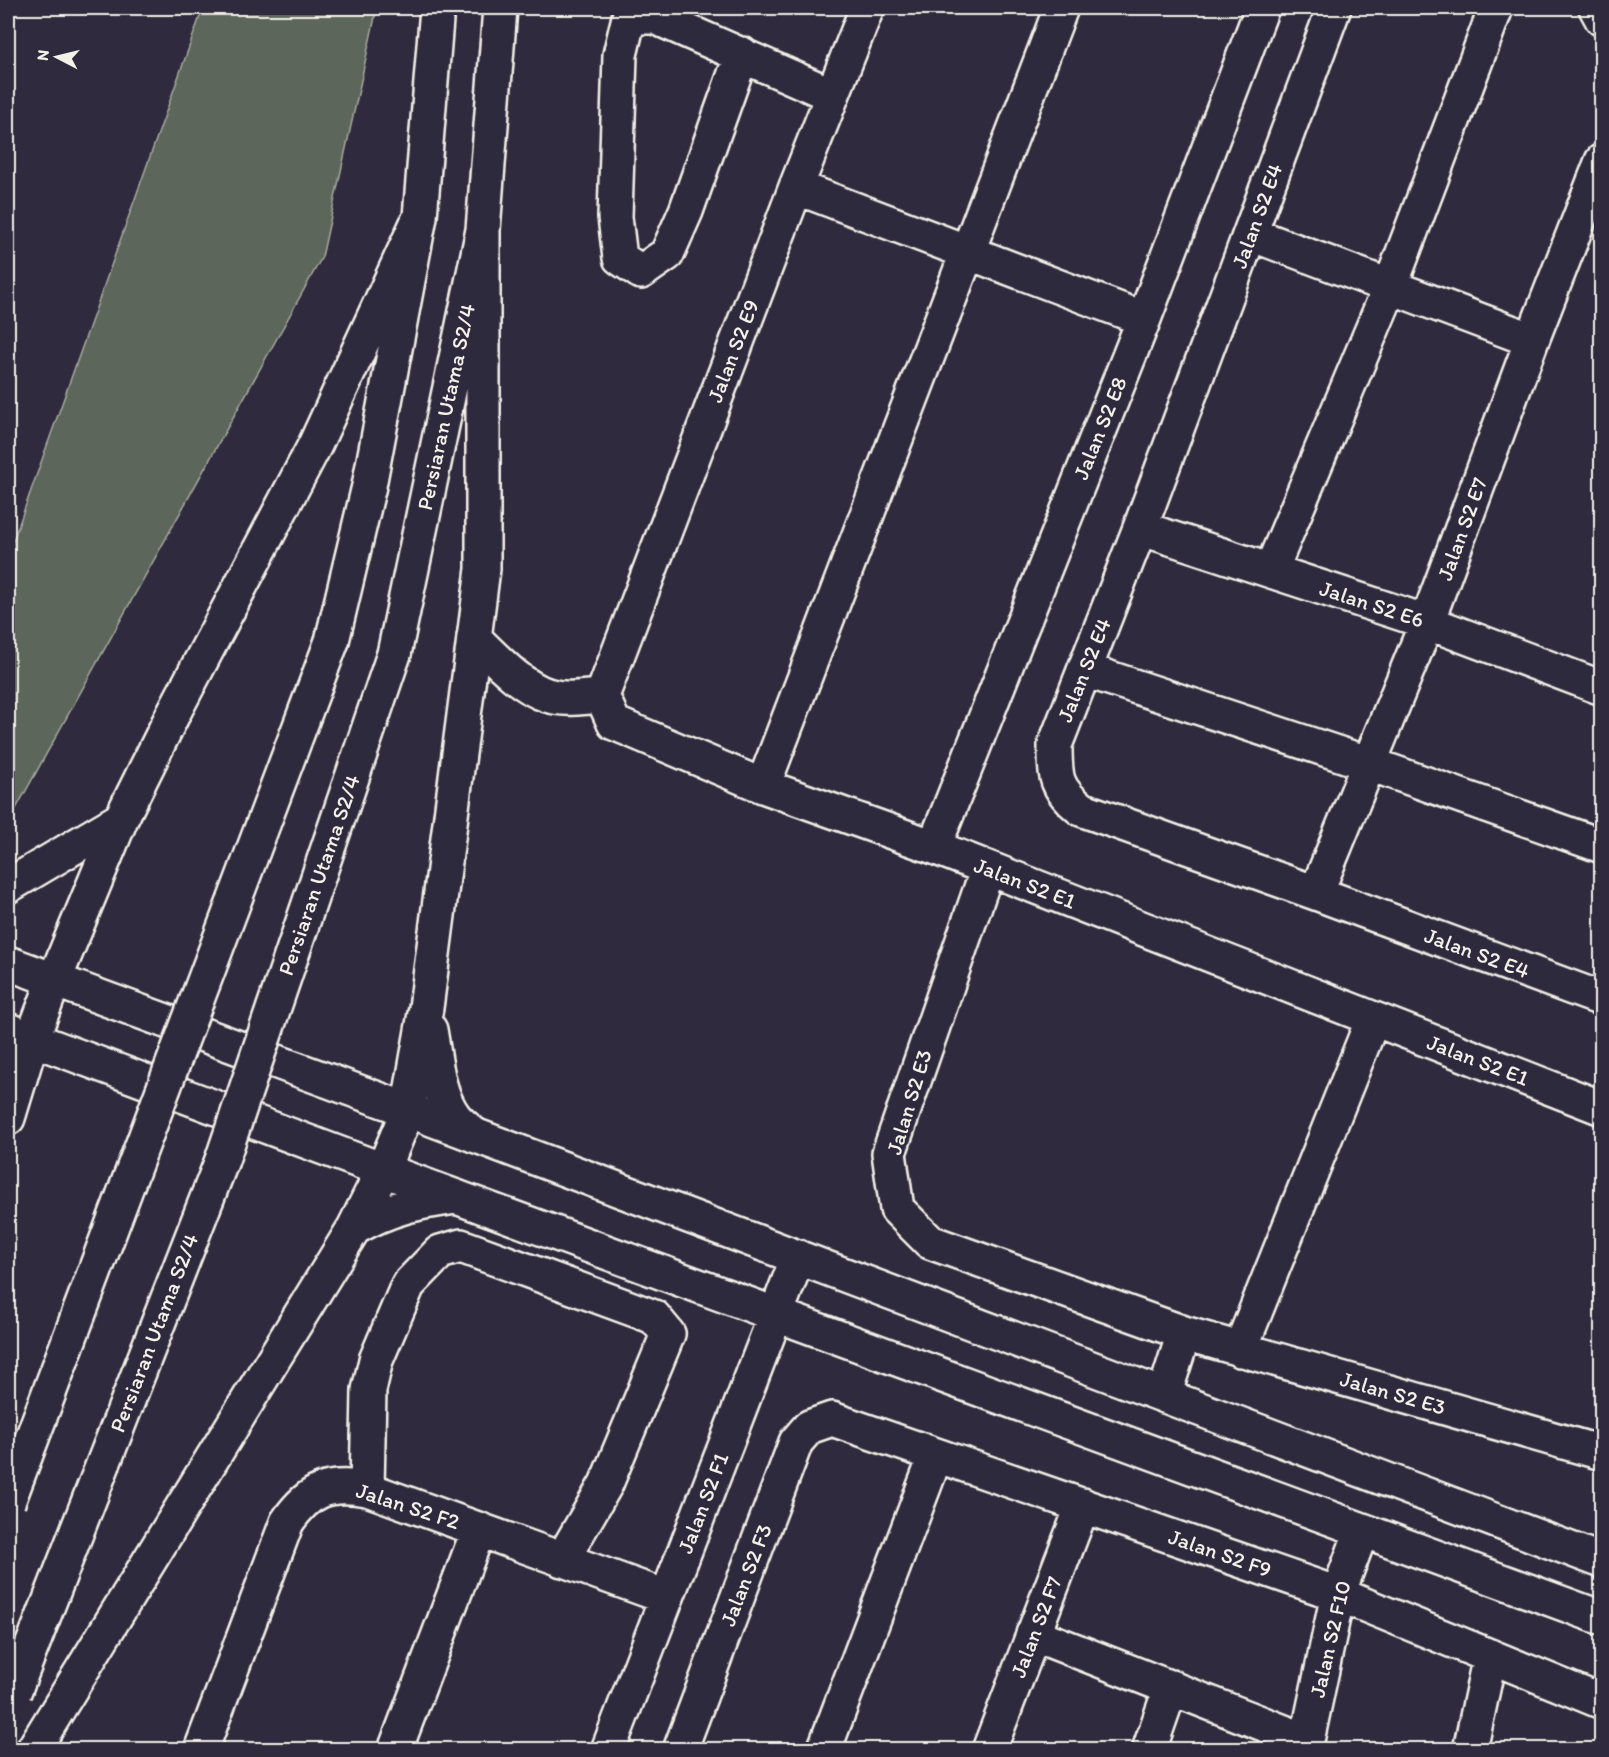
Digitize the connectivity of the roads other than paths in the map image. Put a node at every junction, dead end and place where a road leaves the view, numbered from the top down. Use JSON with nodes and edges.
{"nodes":[{"id":1,"x":437,"y":8,"type":"edge"},
{"id":2,"x":500,"y":8,"type":"edge"},
{"id":3,"x":867,"y":8,"type":"edge"},
{"id":4,"x":1061,"y":8,"type":"edge"},
{"id":5,"x":1262,"y":8,"type":"edge"},
{"id":6,"x":1334,"y":8,"type":"edge"},
{"id":7,"x":1496,"y":8,"type":"edge"},
{"id":8,"x":1596,"y":8,"type":"edge"},
{"id":9,"x":1602,"y":19,"type":"edge"},
{"id":10,"x":742,"y":54,"type":"junction"},
{"id":11,"x":832,"y":95,"type":"junction"},
{"id":12,"x":1602,"y":161,"type":"edge"},
{"id":13,"x":796,"y":187,"type":"junction"},
{"id":14,"x":420,"y":217,"type":"junction"},
{"id":15,"x":483,"y":230,"type":"junction"},
{"id":16,"x":1251,"y":234,"type":"junction"},
{"id":17,"x":969,"y":251,"type":"junction"},
{"id":18,"x":1390,"y":287,"type":"junction"},
{"id":19,"x":1144,"y":319,"type":"junction"},
{"id":20,"x":1532,"y":340,"type":"junction"},
{"id":21,"x":1140,"y":528,"type":"junction"},
{"id":22,"x":1271,"y":570,"type":"junction"},
{"id":23,"x":1427,"y":622,"type":"junction"},
{"id":24,"x":474,"y":638,"type":"junction"},
{"id":25,"x":1085,"y":670,"type":"junction"},
{"id":26,"x":1602,"y":688,"type":"edge"},
{"id":27,"x":602,"y":696,"type":"junction"},
{"id":28,"x":1370,"y":764,"type":"junction"},
{"id":29,"x":763,"y":786,"type":"junction"},
{"id":30,"x":122,"y":819,"type":"junction"},
{"id":31,"x":1602,"y":846,"type":"edge"},
{"id":32,"x":934,"y":847,"type":"junction"},
{"id":33,"x":988,"y":868,"type":"junction"},
{"id":34,"x":8,"y":886,"type":"edge"},
{"id":35,"x":1316,"y":893,"type":"junction"},
{"id":36,"x":8,"y":963,"type":"edge"},
{"id":37,"x":54,"y":981,"type":"junction"},
{"id":38,"x":1602,"y":999,"type":"edge"},
{"id":39,"x":426,"y":1008,"type":"junction"},
{"id":40,"x":1372,"y":1018,"type":"junction"},
{"id":41,"x":20,"y":1035,"type":"edge"},
{"id":42,"x":1602,"y":1108,"type":"edge"},
{"id":43,"x":408,"y":1110,"type":"junction"},
{"id":44,"x":8,"y":1118,"type":"edge"},
{"id":45,"x":474,"y":1135,"type":"junction"},
{"id":46,"x":383,"y":1170,"type":"junction"},
{"id":47,"x":456,"y":1197,"type":"junction"},
{"id":48,"x":354,"y":1228,"type":"junction"},
{"id":49,"x":798,"y":1257,"type":"junction"},
{"id":50,"x":776,"y":1314,"type":"junction"},
{"id":51,"x":1184,"y":1333,"type":"junction"},
{"id":52,"x":1240,"y":1350,"type":"junction"},
{"id":53,"x":1164,"y":1396,"type":"junction"},
{"id":54,"x":832,"y":1419,"type":"joint"},
{"id":55,"x":1602,"y":1453,"type":"edge"},
{"id":56,"x":936,"y":1455,"type":"junction"},
{"id":57,"x":367,"y":1489,"type":"junction"},
{"id":58,"x":8,"y":1502,"type":"edge"},
{"id":59,"x":1083,"y":1505,"type":"junction"},
{"id":60,"x":479,"y":1529,"type":"junction"},
{"id":61,"x":1362,"y":1530,"type":"junction"},
{"id":62,"x":562,"y":1560,"type":"junction"},
{"id":63,"x":1602,"y":1561,"type":"edge"},
{"id":64,"x":1338,"y":1594,"type":"junction"},
{"id":65,"x":666,"y":1597,"type":"junction"},
{"id":66,"x":1602,"y":1618,"type":"edge"},
{"id":67,"x":1034,"y":1634,"type":"junction"},
{"id":68,"x":1490,"y":1656,"type":"junction"},
{"id":69,"x":1171,"y":1687,"type":"junction"},
{"id":70,"x":11,"y":1701,"type":"edge"},
{"id":71,"x":1602,"y":1702,"type":"edge"},
{"id":72,"x":1306,"y":1745,"type":"edge"},
{"id":73,"x":33,"y":1749,"type":"edge"},
{"id":74,"x":201,"y":1749,"type":"edge"},
{"id":75,"x":395,"y":1749,"type":"edge"},
{"id":76,"x":608,"y":1749,"type":"edge"},
{"id":77,"x":680,"y":1749,"type":"edge"},
{"id":78,"x":824,"y":1749,"type":"edge"},
{"id":79,"x":989,"y":1749,"type":"edge"},
{"id":80,"x":1149,"y":1749,"type":"edge"},
{"id":81,"x":1470,"y":1749,"type":"edge"}],
"edges":[{"from":1,"to":14,"type":"street"},
{"from":2,"to":15,"type":"street","name":"Persiaran Utama S2/4"},
{"from":3,"to":11,"type":"street","name":"Jalan S2 E9"},
{"from":4,"to":17,"type":"street"},
{"from":5,"to":19,"type":"street","name":"Jalan S2 E8"},
{"from":6,"to":16,"type":"street","name":"Jalan S2 E4"},
{"from":7,"to":18,"type":"street"},
{"from":8,"to":9,"type":"street"},
{"from":10,"to":10,"type":"street"},
{"from":10,"to":11,"type":"street"},
{"from":11,"to":13,"type":"street","name":"Jalan S2 E9"},
{"from":12,"to":20,"type":"street","name":"Jalan S2 E7"},
{"from":13,"to":17,"type":"street"},
{"from":13,"to":27,"type":"street","name":"Jalan S2 E9"},
{"from":14,"to":30,"type":"street"},
{"from":14,"to":58,"type":"street","bridge":true},
{"from":15,"to":24,"type":"street"},
{"from":15,"to":70,"type":"street","name":"Persiaran Utama S2/4","bridge":true},
{"from":16,"to":18,"type":"street"},
{"from":16,"to":21,"type":"street","name":"Jalan S2 E4"},
{"from":17,"to":19,"type":"street"},
{"from":17,"to":29,"type":"street"},
{"from":18,"to":20,"type":"street"},
{"from":18,"to":22,"type":"street"},
{"from":19,"to":32,"type":"street","name":"Jalan S2 E8"},
{"from":20,"to":23,"type":"street","name":"Jalan S2 E7"},
{"from":21,"to":22,"type":"street","name":"Jalan S2 E6"},
{"from":21,"to":25,"type":"street","name":"Jalan S2 E4"},
{"from":22,"to":23,"type":"street","name":"Jalan S2 E6"},
{"from":23,"to":26,"type":"street","name":"Jalan S2 E6"},
{"from":23,"to":28,"type":"street","name":"Jalan S2 E7"},
{"from":24,"to":27,"type":"street"},
{"from":24,"to":39,"type":"street"},
{"from":25,"to":28,"type":"street"},
{"from":25,"to":35,"type":"street","name":"Jalan S2 E4"},
{"from":27,"to":29,"type":"street","name":"Jalan S2 E1"},
{"from":28,"to":31,"type":"street"},
{"from":28,"to":35,"type":"street","name":"Jalan S2 E7"},
{"from":29,"to":32,"type":"street","name":"Jalan S2 E1"},
{"from":30,"to":34,"type":"street"},
{"from":30,"to":37,"type":"street"},
{"from":32,"to":33,"type":"street","name":"Jalan S2 E1"},
{"from":33,"to":40,"type":"street","name":"Jalan S2 E1"},
{"from":33,"to":51,"type":"street","name":"Jalan S2 E3"},
{"from":35,"to":38,"type":"street","name":"Jalan S2 E4"},
{"from":36,"to":37,"type":"street"},
{"from":37,"to":41,"type":"street"},
{"from":37,"to":43,"type":"street"},
{"from":39,"to":43,"type":"street"},
{"from":39,"to":45,"type":"street"},
{"from":40,"to":42,"type":"street","name":"Jalan S2 E1"},
{"from":40,"to":52,"type":"street"},
{"from":41,"to":44,"type":"street"},
{"from":41,"to":46,"type":"street"},
{"from":43,"to":45,"type":"street"},
{"from":43,"to":46,"type":"street"},
{"from":45,"to":49,"type":"street"},
{"from":46,"to":47,"type":"street"},
{"from":46,"to":48,"type":"street"},
{"from":47,"to":48,"type":"street"},
{"from":47,"to":50,"type":"street"},
{"from":48,"to":73,"type":"street"},
{"from":49,"to":50,"type":"street","name":"Jalan S2 F1"},
{"from":49,"to":53,"type":"street"},
{"from":50,"to":61,"type":"street"},
{"from":50,"to":65,"type":"street","name":"Jalan S2 F1"},
{"from":51,"to":52,"type":"street","name":"Jalan S2 E3"},
{"from":51,"to":53,"type":"street"},
{"from":52,"to":55,"type":"street","name":"Jalan S2 E3"},
{"from":53,"to":63,"type":"street"},
{"from":54,"to":56,"type":"street","name":"Jalan S2 F9"},
{"from":54,"to":77,"type":"street","name":"Jalan S2 F3"},
{"from":56,"to":59,"type":"street","name":"Jalan S2 F9"},
{"from":56,"to":78,"type":"street"},
{"from":57,"to":60,"type":"street","name":"Jalan S2 F2"},
{"from":57,"to":62,"type":"street"},
{"from":57,"to":74,"type":"street","name":"Jalan S2 F2"},
{"from":59,"to":64,"type":"street","name":"Jalan S2 F9"},
{"from":59,"to":67,"type":"street","name":"Jalan S2 F7"},
{"from":60,"to":62,"type":"street","name":"Jalan S2 F2"},
{"from":60,"to":75,"type":"street"},
{"from":61,"to":64,"type":"street","name":"Jalan S2 F10"},
{"from":61,"to":66,"type":"street"},
{"from":62,"to":65,"type":"street","name":"Jalan S2 F2"},
{"from":64,"to":68,"type":"street","name":"Jalan S2 F9"},
{"from":64,"to":72,"type":"street","name":"Jalan S2 F10"},
{"from":65,"to":76,"type":"street","name":"Jalan S2 F1"},
{"from":67,"to":69,"type":"street"},
{"from":67,"to":79,"type":"street","name":"Jalan S2 F7"},
{"from":68,"to":71,"type":"street","name":"Jalan S2 F9"},
{"from":68,"to":81,"type":"street"},
{"from":69,"to":72,"type":"street"},
{"from":69,"to":80,"type":"street"}]}
